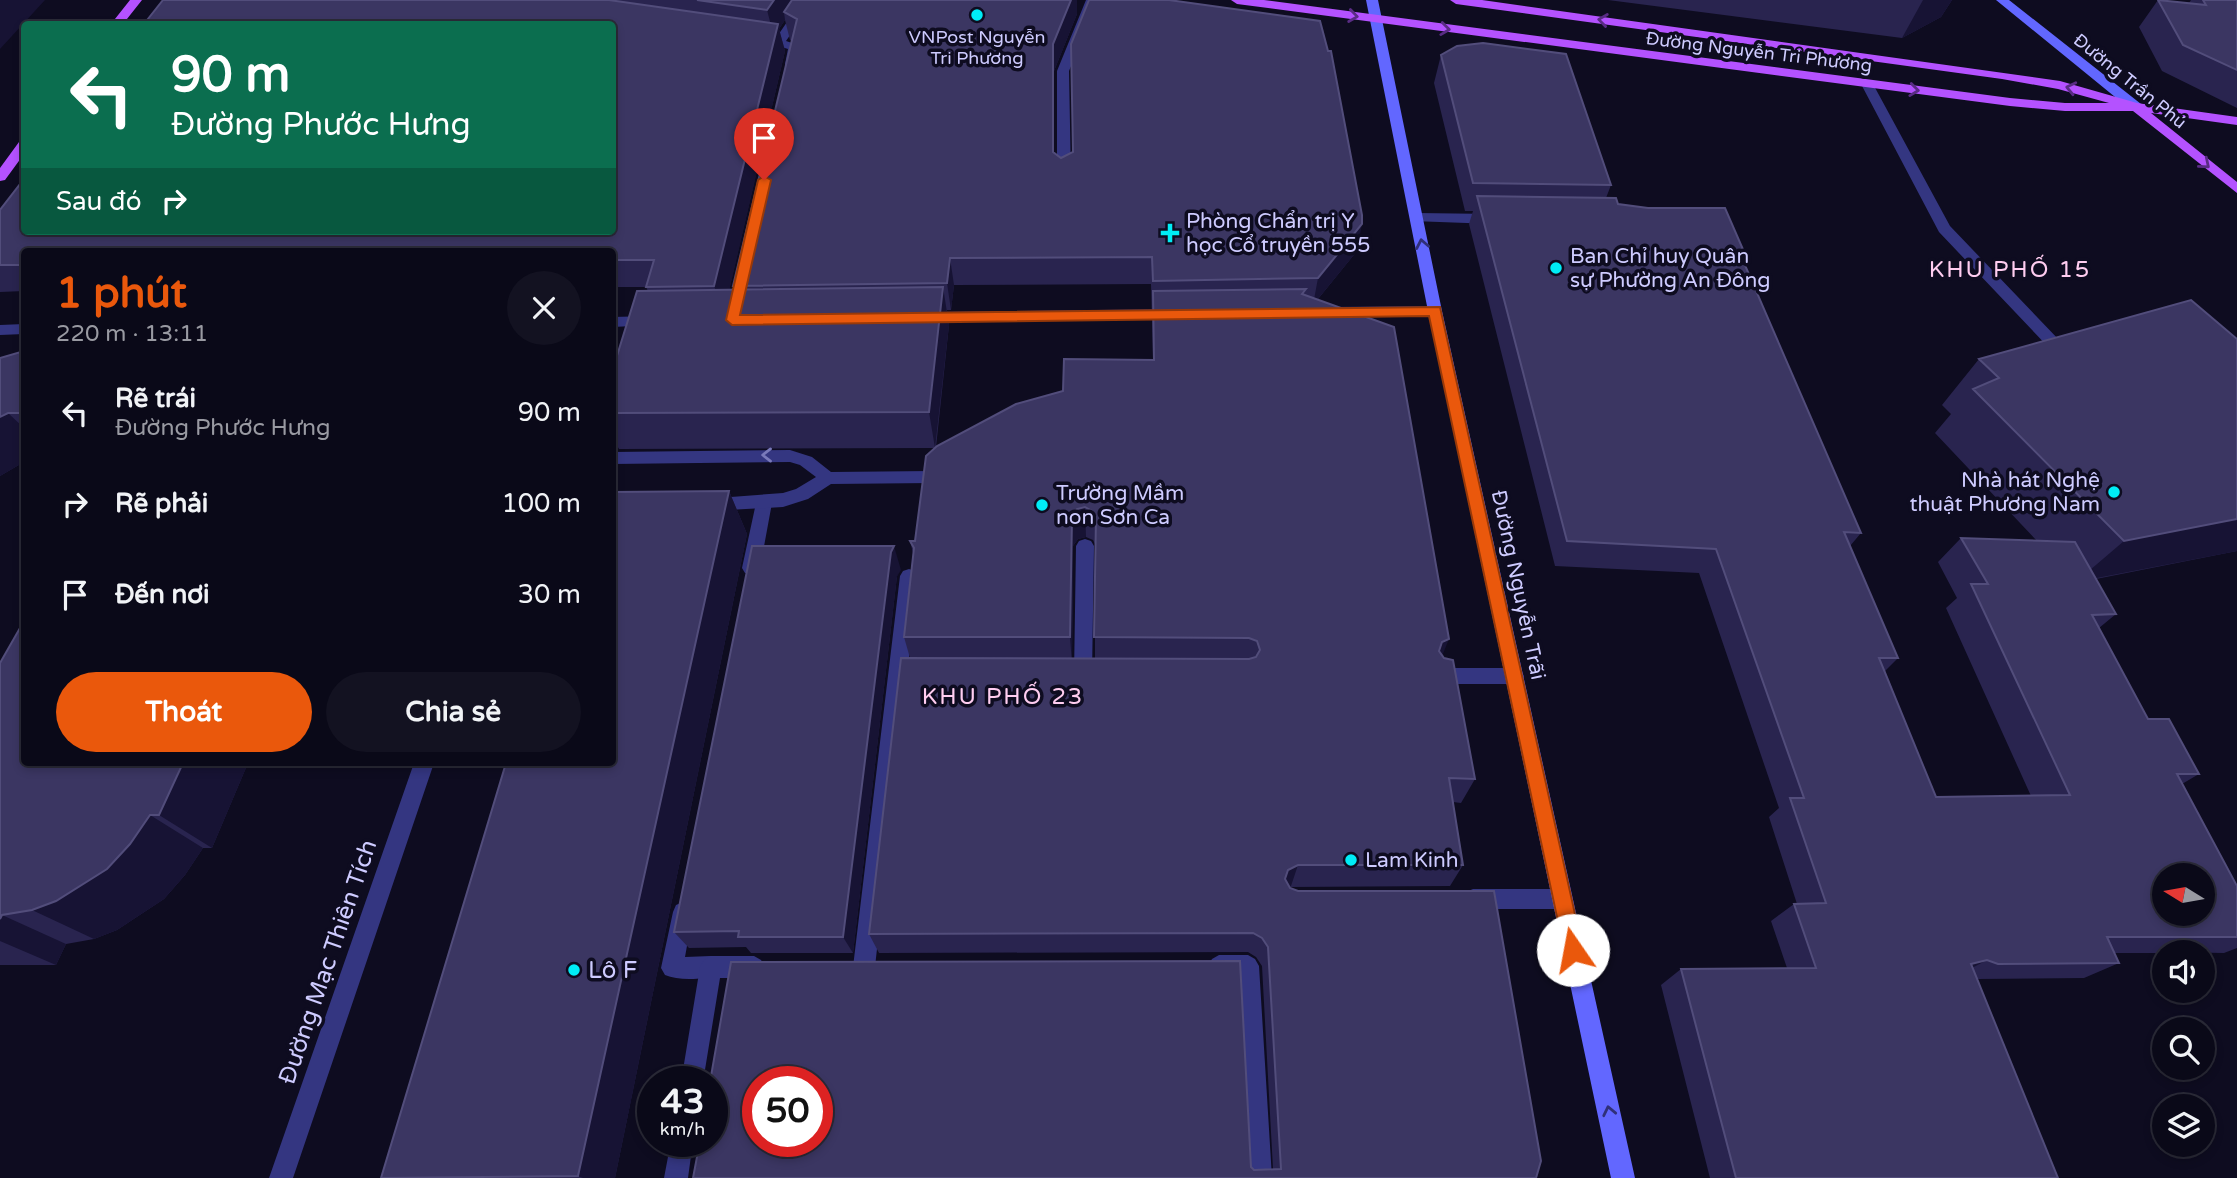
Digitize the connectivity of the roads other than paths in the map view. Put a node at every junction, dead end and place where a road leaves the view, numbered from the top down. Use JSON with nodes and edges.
{"nodes":[{"id":1,"x":136,"y":0,"type":"edge"},
{"id":2,"x":808,"y":0,"type":"edge"},
{"id":3,"x":1093,"y":0,"type":"edge"},
{"id":4,"x":1237,"y":0,"type":"edge"},
{"id":5,"x":1372,"y":0,"type":"edge"},
{"id":6,"x":1455,"y":0,"type":"edge"},
{"id":7,"x":2002,"y":0,"type":"edge"},
{"id":8,"x":1377,"y":20,"type":"junction"},
{"id":9,"x":119,"y":21,"type":"edge"},
{"id":10,"x":789,"y":73,"type":"edge"},
{"id":11,"x":1867,"y":83,"type":"junction"},
{"id":12,"x":2136,"y":107,"type":"junction"},
{"id":13,"x":2237,"y":121,"type":"edge"},
{"id":14,"x":21,"y":149,"type":"edge"},
{"id":15,"x":0,"y":177,"type":"edge"},
{"id":16,"x":1064,"y":179,"type":"edge"},
{"id":17,"x":2237,"y":189,"type":"edge"},
{"id":18,"x":1417,"y":218,"type":"junction"},
{"id":19,"x":1512,"y":219,"type":"edge"},
{"id":20,"x":1435,"y":311,"type":"junction"},
{"id":21,"x":1317,"y":312,"type":"edge"},
{"id":22,"x":1192,"y":314,"type":"edge"},
{"id":23,"x":913,"y":317,"type":"edge"},
{"id":24,"x":666,"y":321,"type":"edge"},
{"id":25,"x":616,"y":322,"type":"edge"},
{"id":26,"x":21,"y":329,"type":"edge"},
{"id":27,"x":0,"y":330,"type":"edge"},
{"id":28,"x":2083,"y":342,"type":"edge"},
{"id":29,"x":616,"y":458,"type":"edge"},
{"id":30,"x":932,"y":477,"type":"edge"},
{"id":31,"x":828,"y":478,"type":"junction"},
{"id":32,"x":764,"y":503,"type":"junction"},
{"id":33,"x":695,"y":504,"type":"edge"},
{"id":34,"x":1085,"y":546,"type":"dead end"},
{"id":35,"x":909,"y":576,"type":"edge"},
{"id":36,"x":748,"y":585,"type":"edge"},
{"id":37,"x":1083,"y":675,"type":"edge"},
{"id":38,"x":1439,"y":676,"type":"edge"},
{"id":39,"x":1515,"y":676,"type":"junction"},
{"id":40,"x":423,"y":766,"type":"edge"},
{"id":41,"x":685,"y":899,"type":"edge"},
{"id":42,"x":1454,"y":899,"type":"edge"},
{"id":43,"x":1562,"y":899,"type":"junction"},
{"id":44,"x":1193,"y":966,"type":"edge"},
{"id":45,"x":711,"y":967,"type":"junction"},
{"id":46,"x":780,"y":967,"type":"edge"},
{"id":47,"x":836,"y":967,"type":"edge"},
{"id":48,"x":864,"y":967,"type":"junction"},
{"id":49,"x":891,"y":967,"type":"edge"},
{"id":50,"x":695,"y":1066,"type":"edge"},
{"id":51,"x":679,"y":1157,"type":"edge"},
{"id":52,"x":281,"y":1178,"type":"edge"},
{"id":53,"x":676,"y":1178,"type":"edge"},
{"id":54,"x":1260,"y":1178,"type":"edge"},
{"id":55,"x":1623,"y":1178,"type":"edge"}],
"edges":[{"from":1,"to":9,"type":"main road"},
{"from":2,"to":10,"type":"street"},
{"from":3,"to":16,"type":"street"},
{"from":4,"to":8,"type":"main road","name":"Đường Nguyễn Tri Phương","one_way":true},
{"from":5,"to":8,"type":"main road","name":"Đường Nguyễn Trãi"},
{"from":12,"to":6,"type":"main road","name":"Đường Nguyễn Tri Phương","one_way":true},
{"from":7,"to":12,"type":"main road","name":"Đường Trần Phú"},
{"from":8,"to":11,"type":"main road","name":"Đường Nguyễn Tri Phương","one_way":true},
{"from":8,"to":18,"type":"main road","name":"Đường Nguyễn Trãi"},
{"from":11,"to":12,"type":"main road","name":"Đường Nguyễn Tri Phương","one_way":true},
{"from":11,"to":28,"type":"street"},
{"from":12,"to":13,"type":"main road","name":"Đường Nguyễn Tri Phương"},
{"from":12,"to":17,"type":"main road","name":"Đường Trần Phú","one_way":true},
{"from":14,"to":15,"type":"main road"},
{"from":18,"to":19,"type":"street"},
{"from":20,"to":18,"type":"main road","name":"Đường Nguyễn Trãi","one_way":true},
{"from":20,"to":21,"type":"street"},
{"from":20,"to":39,"type":"main road","name":"Đường Nguyễn Trãi"},
{"from":22,"to":23,"type":"street"},
{"from":24,"to":25,"type":"street"},
{"from":26,"to":27,"type":"street"},
{"from":31,"to":29,"type":"street","one_way":true},
{"from":30,"to":31,"type":"street"},
{"from":31,"to":32,"type":"street"},
{"from":32,"to":33,"type":"street"},
{"from":32,"to":36,"type":"street"},
{"from":34,"to":37,"type":"street"},
{"from":35,"to":48,"type":"street"},
{"from":38,"to":39,"type":"street"},
{"from":39,"to":43,"type":"main road","name":"Đường Nguyễn Trãi"},
{"from":40,"to":52,"type":"street","name":"Đường Mạc Thiên Tích"},
{"from":41,"to":45,"type":"street"},
{"from":42,"to":43,"type":"street"},
{"from":55,"to":43,"type":"main road","name":"Đường Nguyễn Trãi","one_way":true},
{"from":44,"to":54,"type":"street"},
{"from":45,"to":46,"type":"street"},
{"from":45,"to":50,"type":"street"},
{"from":47,"to":48,"type":"street"},
{"from":48,"to":49,"type":"street"},
{"from":51,"to":53,"type":"street"}]}
